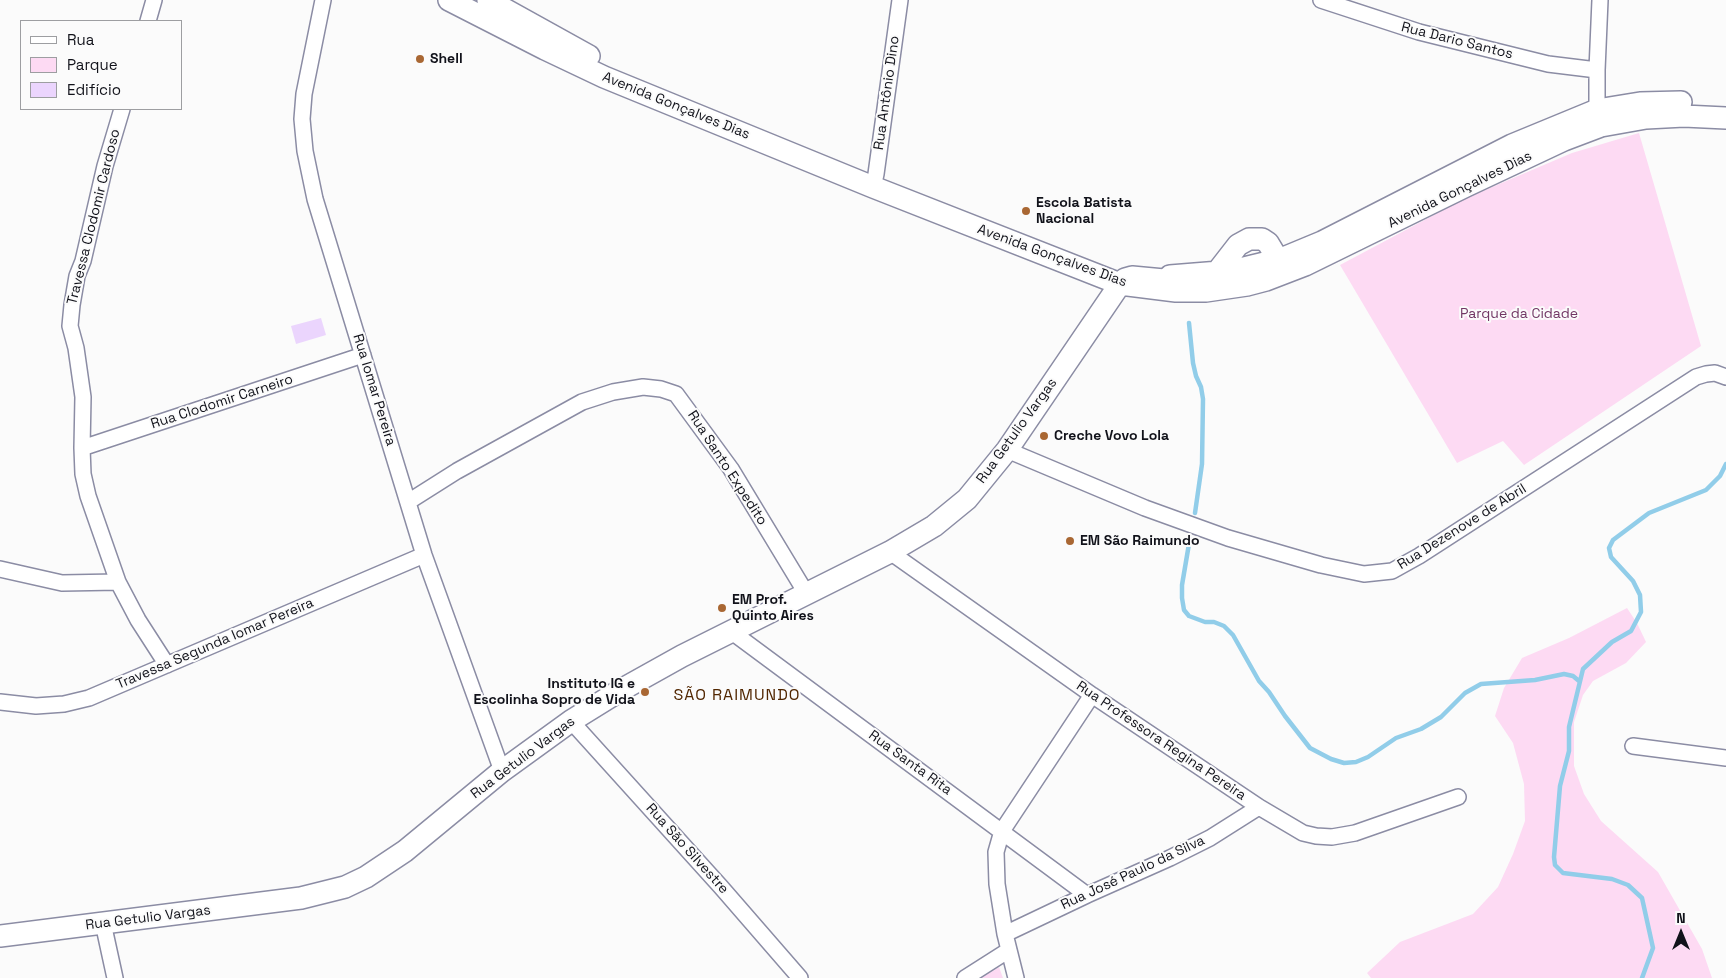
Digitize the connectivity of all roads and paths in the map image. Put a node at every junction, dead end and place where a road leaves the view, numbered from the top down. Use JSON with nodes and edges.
{"nodes":[{"id":1,"x":154,"y":0,"type":"edge"},
{"id":2,"x":323,"y":0,"type":"edge"},
{"id":3,"x":449,"y":0,"type":"edge"},
{"id":4,"x":488,"y":0,"type":"edge"},
{"id":5,"x":900,"y":0,"type":"edge"},
{"id":6,"x":1321,"y":0,"type":"edge"},
{"id":7,"x":1600,"y":0,"type":"edge"},
{"id":8,"x":148,"y":20,"type":"edge"},
{"id":9,"x":1596,"y":70,"type":"junction"},
{"id":10,"x":1726,"y":104,"type":"edge"},
{"id":11,"x":122,"y":110,"type":"edge"},
{"id":12,"x":1599,"y":118,"type":"junction"},
{"id":13,"x":1726,"y":118,"type":"edge"},
{"id":14,"x":874,"y":180,"type":"junction"},
{"id":15,"x":1272,"y":262,"type":"junction"},
{"id":16,"x":1184,"y":275,"type":"junction"},
{"id":17,"x":1216,"y":281,"type":"junction"},
{"id":18,"x":1120,"y":284,"type":"junction"},
{"id":19,"x":363,"y":355,"type":"junction"},
{"id":20,"x":1726,"y":377,"type":"edge"},
{"id":21,"x":82,"y":448,"type":"junction"},
{"id":22,"x":1007,"y":450,"type":"junction"},
{"id":23,"x":408,"y":502,"type":"junction"},
{"id":24,"x":890,"y":552,"type":"junction"},
{"id":25,"x":424,"y":555,"type":"junction"},
{"id":26,"x":0,"y":569,"type":"edge"},
{"id":27,"x":118,"y":582,"type":"junction"},
{"id":28,"x":806,"y":594,"type":"junction"},
{"id":29,"x":732,"y":632,"type":"junction"},
{"id":30,"x":167,"y":665,"type":"junction"},
{"id":31,"x":1092,"y":695,"type":"junction"},
{"id":32,"x":0,"y":702,"type":"edge"},
{"id":33,"x":571,"y":721,"type":"junction"},
{"id":34,"x":1633,"y":746,"type":"dead end"},
{"id":35,"x":1726,"y":758,"type":"edge"},
{"id":36,"x":502,"y":771,"type":"junction"},
{"id":37,"x":1458,"y":797,"type":"dead end"},
{"id":38,"x":1259,"y":807,"type":"junction"},
{"id":39,"x":1002,"y":830,"type":"junction"},
{"id":40,"x":1087,"y":895,"type":"junction"},
{"id":41,"x":104,"y":923,"type":"junction"},
{"id":42,"x":1005,"y":934,"type":"junction"},
{"id":43,"x":0,"y":936,"type":"edge"},
{"id":44,"x":1009,"y":950,"type":"junction"},
{"id":45,"x":115,"y":978,"type":"edge"},
{"id":46,"x":800,"y":978,"type":"edge"},
{"id":47,"x":965,"y":978,"type":"edge"},
{"id":48,"x":1016,"y":978,"type":"edge"}],
"edges":[{"from":1,"to":8,"type":"street"},
{"from":2,"to":19,"type":"street","name":"Rua Iomar Pereira"},
{"from":3,"to":14,"type":"main road","name":"Avenida Gonçalves Dias"},
{"from":4,"to":14,"type":"main road","name":"Avenida Gonçalves Dias"},
{"from":5,"to":14,"type":"street","name":"Rua Antônio Dino"},
{"from":6,"to":9,"type":"street","name":"Rua Dario Santos"},
{"from":7,"to":9,"type":"street"},
{"from":9,"to":12,"type":"street"},
{"from":10,"to":12,"type":"main road","name":"Avenida Gonçalves Dias"},
{"from":11,"to":21,"type":"street","name":"Travessa Clodomir Cardoso"},
{"from":12,"to":13,"type":"main road","name":"Avenida Gonçalves Dias"},
{"from":12,"to":15,"type":"main road","name":"Avenida Gonçalves Dias"},
{"from":12,"to":17,"type":"main road","name":"Avenida Gonçalves Dias"},
{"from":14,"to":16,"type":"main road","name":"Avenida Gonçalves Dias"},
{"from":14,"to":18,"type":"main road","name":"Avenida Gonçalves Dias"},
{"from":15,"to":17,"type":"main road","name":"Avenida Gonçalves Dias"},
{"from":15,"to":17,"type":"main road"},
{"from":16,"to":17,"type":"main road","name":"Avenida Gonçalves Dias"},
{"from":16,"to":18,"type":"main road"},
{"from":17,"to":18,"type":"main road","name":"Avenida Gonçalves Dias"},
{"from":18,"to":22,"type":"main road","name":"Rua Getulio Vargas"},
{"from":19,"to":21,"type":"street","name":"Rua Clodomir Carneiro"},
{"from":19,"to":23,"type":"street","name":"Rua Iomar Pereira"},
{"from":20,"to":22,"type":"street","name":"Rua Dezenove de Abril"},
{"from":21,"to":27,"type":"street","name":"Travessa Clodomir Cardoso"},
{"from":22,"to":24,"type":"main road","name":"Rua Getulio Vargas"},
{"from":23,"to":25,"type":"street","name":"Rua Iomar Pereira"},
{"from":23,"to":28,"type":"street","name":"Rua Santo Expedito"},
{"from":24,"to":28,"type":"main road","name":"Rua Getulio Vargas"},
{"from":24,"to":31,"type":"street","name":"Rua Professora Regina Pereira"},
{"from":25,"to":30,"type":"street","name":"Travessa Segunda Iomar Pereira"},
{"from":25,"to":36,"type":"street","name":"Rua Iomar Pereira"},
{"from":26,"to":27,"type":"street"},
{"from":27,"to":30,"type":"street","name":"Travessa Clodomir Cardoso"},
{"from":28,"to":29,"type":"main road","name":"Rua Getulio Vargas"},
{"from":29,"to":33,"type":"main road","name":"Rua Getulio Vargas"},
{"from":29,"to":39,"type":"street","name":"Rua Santa Rita"},
{"from":30,"to":32,"type":"street","name":"Travessa Segunda Iomar Pereira"},
{"from":31,"to":38,"type":"street","name":"Rua Professora Regina Pereira"},
{"from":31,"to":39,"type":"street"},
{"from":33,"to":36,"type":"main road","name":"Rua Getulio Vargas"},
{"from":33,"to":46,"type":"street","name":"Rua São Silvestre"},
{"from":34,"to":35,"type":"street"},
{"from":36,"to":41,"type":"main road","name":"Rua Getulio Vargas"},
{"from":37,"to":38,"type":"street","name":"Rua Professora Regina Pereira"},
{"from":38,"to":40,"type":"street","name":"Rua José Paulo da Silva"},
{"from":39,"to":40,"type":"street","name":"Rua Santa Rita"},
{"from":39,"to":42,"type":"street"},
{"from":40,"to":42,"type":"street","name":"Rua José Paulo da Silva"},
{"from":41,"to":43,"type":"main road","name":"Rua Getulio Vargas"},
{"from":41,"to":45,"type":"street"},
{"from":42,"to":44,"type":"street"},
{"from":44,"to":47,"type":"street"},
{"from":44,"to":48,"type":"street"}]}
